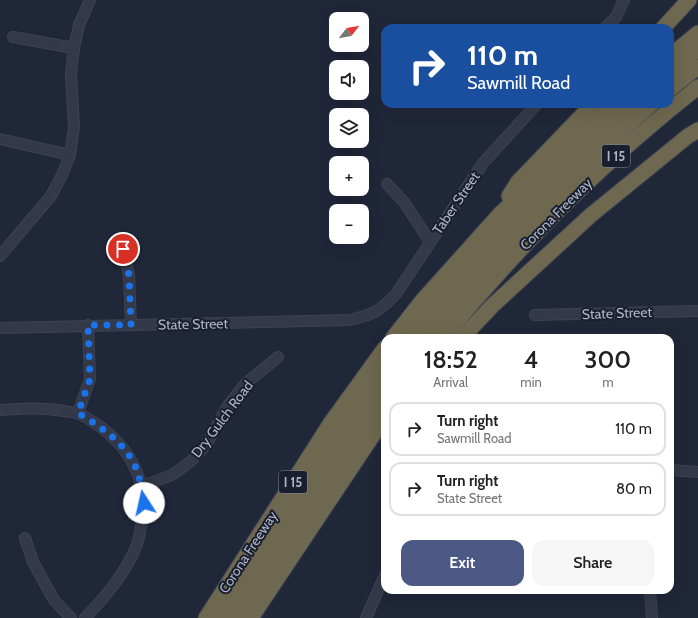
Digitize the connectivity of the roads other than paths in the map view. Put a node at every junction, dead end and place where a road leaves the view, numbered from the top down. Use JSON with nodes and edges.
{"nodes":[{"id":1,"x":90,"y":0,"type":"edge"},
{"id":2,"x":624,"y":0,"type":"edge"},
{"id":3,"x":689,"y":0,"type":"edge"},
{"id":4,"x":610,"y":24,"type":"edge"},
{"id":5,"x":667,"y":24,"type":"edge"},
{"id":6,"x":698,"y":33,"type":"edge"},
{"id":7,"x":13,"y":37,"type":"dead end"},
{"id":8,"x":74,"y":48,"type":"junction"},
{"id":9,"x":698,"y":49,"type":"edge"},
{"id":10,"x":674,"y":53,"type":"edge"},
{"id":11,"x":698,"y":67,"type":"edge"},
{"id":12,"x":674,"y":69,"type":"edge"},
{"id":13,"x":674,"y":86,"type":"edge"},
{"id":14,"x":698,"y":87,"type":"edge"},
{"id":15,"x":674,"y":107,"type":"edge"},
{"id":16,"x":533,"y":108,"type":"edge"},
{"id":17,"x":589,"y":108,"type":"edge"},
{"id":18,"x":610,"y":108,"type":"edge"},
{"id":19,"x":628,"y":108,"type":"edge"},
{"id":20,"x":648,"y":108,"type":"edge"},
{"id":21,"x":673,"y":108,"type":"edge"},
{"id":22,"x":698,"y":130,"type":"edge"},
{"id":23,"x":0,"y":139,"type":"edge"},
{"id":24,"x":70,"y":155,"type":"junction"},
{"id":25,"x":388,"y":184,"type":"dead end"},
{"id":26,"x":500,"y":214,"type":"junction"},
{"id":27,"x":430,"y":242,"type":"junction"},
{"id":28,"x":123,"y":249,"type":"dead end"},
{"id":29,"x":0,"y":256,"type":"edge"},
{"id":30,"x":383,"y":308,"type":"joint"},
{"id":31,"x":698,"y":310,"type":"edge"},
{"id":32,"x":536,"y":315,"type":"dead end"},
{"id":33,"x":88,"y":325,"type":"junction"},
{"id":34,"x":131,"y":325,"type":"junction"},
{"id":35,"x":0,"y":328,"type":"edge"},
{"id":36,"x":396,"y":334,"type":"edge"},
{"id":37,"x":414,"y":334,"type":"edge"},
{"id":38,"x":429,"y":334,"type":"edge"},
{"id":39,"x":446,"y":334,"type":"edge"},
{"id":40,"x":466,"y":334,"type":"edge"},
{"id":41,"x":381,"y":354,"type":"edge"},
{"id":42,"x":278,"y":357,"type":"dead end"},
{"id":43,"x":381,"y":378,"type":"edge"},
{"id":44,"x":381,"y":400,"type":"edge"},
{"id":45,"x":0,"y":410,"type":"edge"},
{"id":46,"x":78,"y":413,"type":"junction"},
{"id":47,"x":381,"y":423,"type":"edge"},
{"id":48,"x":674,"y":470,"type":"edge"},
{"id":49,"x":698,"y":472,"type":"edge"},
{"id":50,"x":141,"y":486,"type":"junction"},
{"id":51,"x":25,"y":538,"type":"dead end"},
{"id":52,"x":381,"y":584,"type":"edge"},
{"id":53,"x":650,"y":594,"type":"edge"},
{"id":54,"x":71,"y":618,"type":"edge"},
{"id":55,"x":85,"y":618,"type":"edge"},
{"id":56,"x":206,"y":618,"type":"edge"},
{"id":57,"x":221,"y":618,"type":"edge"},
{"id":58,"x":237,"y":618,"type":"edge"},
{"id":59,"x":251,"y":618,"type":"edge"},
{"id":60,"x":366,"y":618,"type":"edge"},
{"id":61,"x":652,"y":618,"type":"edge"}],
"edges":[{"from":1,"to":8,"type":"street"},
{"from":2,"to":4,"type":"street"},
{"from":3,"to":5,"type":"highway"},
{"from":6,"to":10,"type":"highway"},
{"from":7,"to":8,"type":"street"},
{"from":8,"to":24,"type":"street"},
{"from":9,"to":12,"type":"highway"},
{"from":11,"to":13,"type":"highway"},
{"from":14,"to":15,"type":"highway","name":"Corona Freeway","number":"I 15"},
{"from":16,"to":27,"type":"street","name":"Taber Street"},
{"from":17,"to":26,"type":"highway"},
{"from":18,"to":26,"type":"highway"},
{"from":19,"to":37,"type":"highway"},
{"from":20,"to":38,"type":"highway"},
{"from":21,"to":39,"type":"highway","name":"Corona Freeway","number":"I 15"},
{"from":22,"to":40,"type":"highway"},
{"from":23,"to":24,"type":"street"},
{"from":24,"to":29,"type":"street"},
{"from":25,"to":27,"type":"street"},
{"from":26,"to":36,"type":"highway"},
{"from":27,"to":30,"type":"street","name":"Taber Street"},
{"from":28,"to":34,"type":"street"},
{"from":30,"to":34,"type":"street","name":"State Street"},
{"from":31,"to":32,"type":"street","name":"State Street"},
{"from":33,"to":34,"type":"street","name":"State Street"},
{"from":33,"to":35,"type":"street","name":"State Street"},
{"from":33,"to":46,"type":"street"},
{"from":41,"to":56,"type":"highway","name":"Corona Freeway","number":"I 15"},
{"from":42,"to":50,"type":"street","name":"Dry Gulch Road"},
{"from":43,"to":57,"type":"highway"},
{"from":44,"to":58,"type":"highway"},
{"from":45,"to":46,"type":"street"},
{"from":46,"to":50,"type":"street"},
{"from":47,"to":59,"type":"highway"},
{"from":48,"to":49,"type":"street"},
{"from":50,"to":55,"type":"street"},
{"from":51,"to":54,"type":"street"},
{"from":52,"to":60,"type":"street"},
{"from":53,"to":61,"type":"street"}]}
